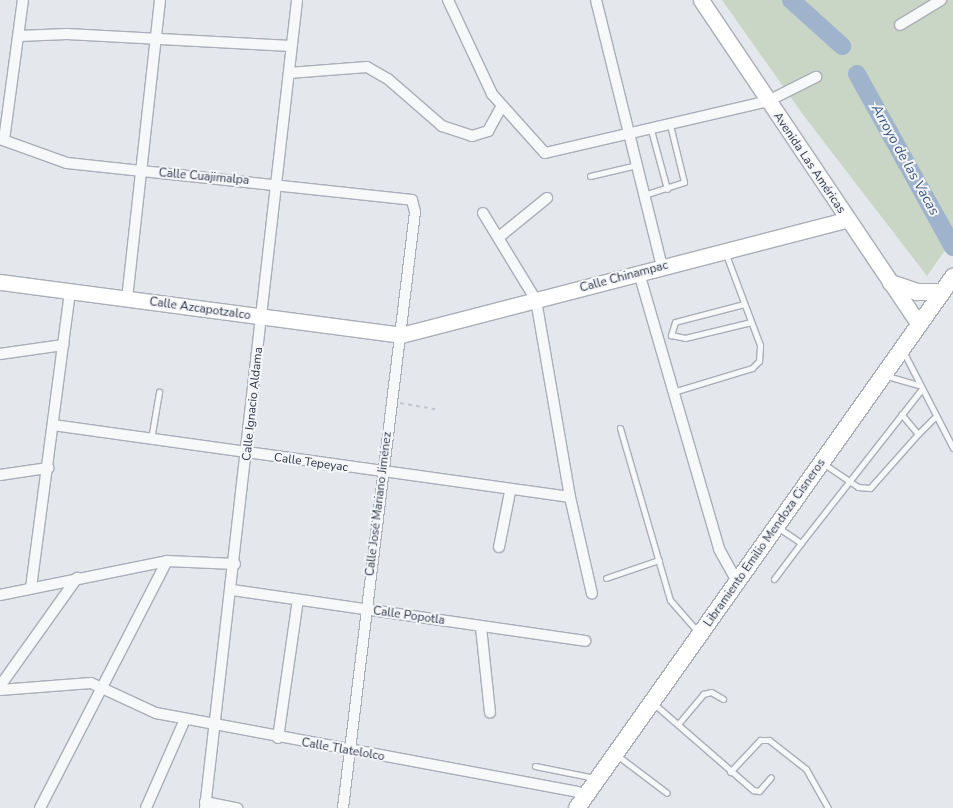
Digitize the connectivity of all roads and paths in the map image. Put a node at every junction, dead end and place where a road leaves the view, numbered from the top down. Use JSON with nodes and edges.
{"nodes":[{"id":1,"x":24,"y":0,"type":"edge"},
{"id":2,"x":160,"y":0,"type":"edge"},
{"id":3,"x":296,"y":0,"type":"edge"},
{"id":4,"x":448,"y":0,"type":"edge"},
{"id":5,"x":596,"y":0,"type":"edge"},
{"id":6,"x":701,"y":0,"type":"edge"},
{"id":7,"x":941,"y":0,"type":"edge"},
{"id":8,"x":900,"y":25,"type":"dead end"},
{"id":9,"x":18,"y":36,"type":"junction"},
{"id":10,"x":158,"y":39,"type":"junction"},
{"id":11,"x":291,"y":46,"type":"junction"},
{"id":12,"x":289,"y":73,"type":"junction"},
{"id":13,"x":816,"y":77,"type":"dead end"},
{"id":14,"x":768,"y":101,"type":"junction"},
{"id":15,"x":501,"y":108,"type":"junction"},
{"id":16,"x":670,"y":125,"type":"junction"},
{"id":17,"x":651,"y":130,"type":"junction"},
{"id":18,"x":629,"y":135,"type":"junction"},
{"id":19,"x":2,"y":139,"type":"edge"},
{"id":20,"x":636,"y":165,"type":"junction"},
{"id":21,"x":143,"y":171,"type":"junction"},
{"id":22,"x":590,"y":176,"type":"dead end"},
{"id":23,"x":277,"y":184,"type":"junction"},
{"id":24,"x":666,"y":189,"type":"junction"},
{"id":25,"x":644,"y":195,"type":"junction"},
{"id":26,"x":547,"y":198,"type":"dead end"},
{"id":27,"x":412,"y":200,"type":"joint"},
{"id":28,"x":483,"y":213,"type":"dead end"},
{"id":29,"x":847,"y":220,"type":"junction"},
{"id":30,"x":499,"y":237,"type":"junction"},
{"id":31,"x":725,"y":251,"type":"junction"},
{"id":32,"x":662,"y":267,"type":"junction"},
{"id":33,"x":640,"y":273,"type":"junction"},
{"id":34,"x":953,"y":277,"type":"edge"},
{"id":35,"x":0,"y":282,"type":"edge"},
{"id":36,"x":891,"y":283,"type":"junction"},
{"id":37,"x":70,"y":292,"type":"junction"},
{"id":38,"x":942,"y":292,"type":"junction"},
{"id":39,"x":127,"y":299,"type":"junction"},
{"id":40,"x":536,"y":300,"type":"junction"},
{"id":41,"x":744,"y":304,"type":"junction"},
{"id":42,"x":263,"y":318,"type":"junction"},
{"id":43,"x":751,"y":322,"type":"junction"},
{"id":44,"x":919,"y":325,"type":"junction"},
{"id":45,"x":400,"y":335,"type":"junction"},
{"id":46,"x":63,"y":345,"type":"junction"},
{"id":47,"x":902,"y":349,"type":"junction"},
{"id":48,"x":0,"y":354,"type":"edge"},
{"id":49,"x":884,"y":375,"type":"junction"},
{"id":50,"x":919,"y":387,"type":"junction"},
{"id":51,"x":159,"y":392,"type":"dead end"},
{"id":52,"x":674,"y":392,"type":"junction"},
{"id":53,"x":392,"y":402,"type":"junction"},
{"id":54,"x":435,"y":409,"type":"dead end"},
{"id":55,"x":901,"y":414,"type":"junction"},
{"id":56,"x":936,"y":416,"type":"junction"},
{"id":57,"x":53,"y":426,"type":"junction"},
{"id":58,"x":620,"y":428,"type":"dead end"},
{"id":59,"x":918,"y":434,"type":"junction"},
{"id":60,"x":151,"y":440,"type":"junction"},
{"id":61,"x":953,"y":448,"type":"edge"},
{"id":62,"x":248,"y":454,"type":"junction"},
{"id":63,"x":822,"y":463,"type":"junction"},
{"id":64,"x":48,"y":468,"type":"junction"},
{"id":65,"x":383,"y":473,"type":"junction"},
{"id":66,"x":0,"y":475,"type":"edge"},
{"id":67,"x":848,"y":481,"type":"junction"},
{"id":68,"x":510,"y":492,"type":"junction"},
{"id":69,"x":570,"y":497,"type":"junction"},
{"id":70,"x":776,"y":527,"type":"junction"},
{"id":71,"x":801,"y":543,"type":"junction"},
{"id":72,"x":499,"y":547,"type":"dead end"},
{"id":73,"x":658,"y":560,"type":"junction"},
{"id":74,"x":167,"y":561,"type":"junction"},
{"id":75,"x":235,"y":564,"type":"junction"},
{"id":76,"x":77,"y":578,"type":"junction"},
{"id":77,"x":606,"y":578,"type":"dead end"},
{"id":78,"x":774,"y":579,"type":"dead end"},
{"id":79,"x":737,"y":582,"type":"junction"},
{"id":80,"x":31,"y":588,"type":"junction"},
{"id":81,"x":232,"y":590,"type":"junction"},
{"id":82,"x":592,"y":594,"type":"dead end"},
{"id":83,"x":0,"y":595,"type":"edge"},
{"id":84,"x":298,"y":600,"type":"junction"},
{"id":85,"x":366,"y":610,"type":"junction"},
{"id":86,"x":481,"y":627,"type":"junction"},
{"id":87,"x":700,"y":634,"type":"junction"},
{"id":88,"x":585,"y":641,"type":"dead end"},
{"id":89,"x":0,"y":686,"type":"edge"},
{"id":90,"x":106,"y":687,"type":"junction"},
{"id":91,"x":0,"y":690,"type":"edge"},
{"id":92,"x":723,"y":699,"type":"dead end"},
{"id":93,"x":652,"y":702,"type":"junction"},
{"id":94,"x":490,"y":712,"type":"dead end"},
{"id":95,"x":185,"y":719,"type":"junction"},
{"id":96,"x":678,"y":723,"type":"junction"},
{"id":97,"x":216,"y":726,"type":"junction"},
{"id":98,"x":278,"y":738,"type":"junction"},
{"id":99,"x":350,"y":751,"type":"junction"},
{"id":100,"x":616,"y":754,"type":"junction"},
{"id":101,"x":535,"y":766,"type":"dead end"},
{"id":102,"x":730,"y":772,"type":"junction"},
{"id":103,"x":772,"y":777,"type":"dead end"},
{"id":104,"x":597,"y":780,"type":"junction"},
{"id":105,"x":667,"y":793,"type":"dead end"},
{"id":106,"x":581,"y":803,"type":"edge"},
{"id":107,"x":205,"y":805,"type":"edge"},
{"id":108,"x":40,"y":808,"type":"edge"},
{"id":109,"x":146,"y":808,"type":"edge"},
{"id":110,"x":237,"y":808,"type":"edge"},
{"id":111,"x":343,"y":808,"type":"edge"},
{"id":112,"x":828,"y":808,"type":"edge"}],
"edges":[{"from":1,"to":9,"type":"street"},
{"from":2,"to":10,"type":"street"},
{"from":3,"to":11,"type":"street","name":"Calle Ignacio Aldama"},
{"from":4,"to":15,"type":"street"},
{"from":5,"to":18,"type":"street"},
{"from":6,"to":14,"type":"street","name":"Avenida Las Américas"},
{"from":7,"to":8,"type":"street"},
{"from":9,"to":10,"type":"street"},
{"from":9,"to":19,"type":"street"},
{"from":10,"to":11,"type":"street"},
{"from":10,"to":21,"type":"street"},
{"from":11,"to":12,"type":"street","name":"Calle Ignacio Aldama"},
{"from":12,"to":15,"type":"street"},
{"from":12,"to":23,"type":"street","name":"Calle Ignacio Aldama"},
{"from":13,"to":14,"type":"street"},
{"from":14,"to":16,"type":"street"},
{"from":14,"to":29,"type":"street","name":"Avenida Las Américas"},
{"from":15,"to":18,"type":"street"},
{"from":16,"to":17,"type":"street"},
{"from":16,"to":24,"type":"lane"},
{"from":17,"to":18,"type":"street"},
{"from":17,"to":24,"type":"lane"},
{"from":18,"to":20,"type":"street"},
{"from":19,"to":21,"type":"street","name":"Calle Cuajimalpa"},
{"from":20,"to":22,"type":"lane"},
{"from":20,"to":25,"type":"street"},
{"from":21,"to":23,"type":"street","name":"Calle Cuajimalpa"},
{"from":21,"to":39,"type":"street"},
{"from":23,"to":27,"type":"street","name":"Calle Cuajimalpa"},
{"from":23,"to":42,"type":"street","name":"Calle Ignacio Aldama"},
{"from":24,"to":25,"type":"lane"},
{"from":25,"to":32,"type":"street"},
{"from":26,"to":30,"type":"street"},
{"from":27,"to":45,"type":"street","name":"Calle José Mariano Jiménez"},
{"from":28,"to":30,"type":"street"},
{"from":29,"to":31,"type":"street","name":"Calle Chinampac"},
{"from":29,"to":36,"type":"street","name":"Avenida Las Américas"},
{"from":30,"to":40,"type":"street"},
{"from":31,"to":32,"type":"street","name":"Calle Chinampac"},
{"from":31,"to":41,"type":"lane"},
{"from":32,"to":33,"type":"street","name":"Calle Chinampac"},
{"from":33,"to":40,"type":"street","name":"Calle Chinampac"},
{"from":33,"to":52,"type":"street"},
{"from":34,"to":38,"type":"main road","name":"Libramiento Emilio Mendoza Cisneros"},
{"from":35,"to":37,"type":"street","name":"Calle Azcapotzalco"},
{"from":36,"to":38,"type":"main road"},
{"from":36,"to":44,"type":"street","name":"Avenida Las Américas"},
{"from":37,"to":39,"type":"street","name":"Calle Azcapotzalco"},
{"from":37,"to":46,"type":"street"},
{"from":38,"to":44,"type":"main road","name":"Libramiento Emilio Mendoza Cisneros"},
{"from":39,"to":42,"type":"street","name":"Calle Azcapotzalco"},
{"from":40,"to":45,"type":"street","name":"Calle Chinampac"},
{"from":40,"to":69,"type":"street"},
{"from":41,"to":43,"type":"lane"},
{"from":41,"to":43,"type":"lane"},
{"from":42,"to":45,"type":"street","name":"Calle Azcapotzalco"},
{"from":42,"to":62,"type":"street","name":"Calle Ignacio Aldama"},
{"from":43,"to":52,"type":"lane"},
{"from":44,"to":47,"type":"main road","name":"Libramiento Emilio Mendoza Cisneros"},
{"from":45,"to":53,"type":"street","name":"Calle José Mariano Jiménez"},
{"from":46,"to":48,"type":"street"},
{"from":46,"to":57,"type":"street"},
{"from":47,"to":49,"type":"main road","name":"Libramiento Emilio Mendoza Cisneros"},
{"from":47,"to":50,"type":"lane"},
{"from":49,"to":50,"type":"lane"},
{"from":49,"to":63,"type":"main road","name":"Libramiento Emilio Mendoza Cisneros"},
{"from":50,"to":55,"type":"lane"},
{"from":50,"to":56,"type":"lane"},
{"from":51,"to":60,"type":"lane"},
{"from":52,"to":79,"type":"street"},
{"from":53,"to":54,"type":"path"},
{"from":53,"to":65,"type":"street","name":"Calle José Mariano Jiménez"},
{"from":55,"to":59,"type":"lane"},
{"from":55,"to":67,"type":"lane"},
{"from":56,"to":59,"type":"lane"},
{"from":56,"to":61,"type":"lane"},
{"from":57,"to":60,"type":"street","name":"Calle Tepeyac"},
{"from":57,"to":64,"type":"street"},
{"from":58,"to":73,"type":"lane"},
{"from":59,"to":67,"type":"lane"},
{"from":60,"to":62,"type":"street","name":"Calle Tepeyac"},
{"from":62,"to":65,"type":"street","name":"Calle Tepeyac"},
{"from":62,"to":75,"type":"street","name":"Calle Ignacio Aldama"},
{"from":63,"to":67,"type":"lane"},
{"from":63,"to":70,"type":"main road","name":"Libramiento Emilio Mendoza Cisneros"},
{"from":64,"to":66,"type":"street"},
{"from":64,"to":80,"type":"street"},
{"from":65,"to":68,"type":"street","name":"Calle Tepeyac"},
{"from":65,"to":85,"type":"street","name":"Calle José Mariano Jiménez"},
{"from":67,"to":71,"type":"lane"},
{"from":68,"to":69,"type":"street","name":"Calle Tepeyac"},
{"from":68,"to":72,"type":"street"},
{"from":69,"to":82,"type":"street"},
{"from":70,"to":71,"type":"lane"},
{"from":70,"to":79,"type":"main road","name":"Libramiento Emilio Mendoza Cisneros"},
{"from":71,"to":78,"type":"lane"},
{"from":73,"to":77,"type":"lane"},
{"from":73,"to":87,"type":"lane"},
{"from":74,"to":75,"type":"street"},
{"from":74,"to":76,"type":"street"},
{"from":74,"to":90,"type":"street"},
{"from":75,"to":81,"type":"street","name":"Calle Ignacio Aldama"},
{"from":76,"to":80,"type":"street"},
{"from":76,"to":89,"type":"street"},
{"from":79,"to":87,"type":"main road","name":"Libramiento Emilio Mendoza Cisneros"},
{"from":80,"to":83,"type":"street"},
{"from":81,"to":84,"type":"street","name":"Calle Popotla"},
{"from":81,"to":97,"type":"street","name":"Calle Ignacio Aldama"},
{"from":84,"to":85,"type":"street","name":"Calle Popotla"},
{"from":84,"to":98,"type":"street"},
{"from":85,"to":86,"type":"street","name":"Calle Popotla"},
{"from":85,"to":99,"type":"street","name":"Calle José Mariano Jiménez"},
{"from":86,"to":88,"type":"street","name":"Calle Popotla"},
{"from":86,"to":94,"type":"street"},
{"from":87,"to":93,"type":"main road","name":"Libramiento Emilio Mendoza Cisneros"},
{"from":90,"to":91,"type":"street","name":"Calle Tlatelolco"},
{"from":90,"to":95,"type":"street","name":"Calle Tlatelolco"},
{"from":90,"to":108,"type":"street"},
{"from":92,"to":96,"type":"lane"},
{"from":93,"to":96,"type":"lane"},
{"from":93,"to":100,"type":"main road","name":"Libramiento Emilio Mendoza Cisneros"},
{"from":95,"to":97,"type":"street","name":"Calle Tlatelolco"},
{"from":95,"to":109,"type":"street"},
{"from":96,"to":102,"type":"lane"},
{"from":97,"to":98,"type":"street","name":"Calle Tlatelolco"},
{"from":97,"to":107,"type":"street","name":"Calle Ignacio Aldama"},
{"from":98,"to":99,"type":"street","name":"Calle Tlatelolco"},
{"from":99,"to":106,"type":"street","name":"Calle Tlatelolco"},
{"from":99,"to":111,"type":"street","name":"Calle José Mariano Jiménez"},
{"from":100,"to":104,"type":"main road","name":"Libramiento Emilio Mendoza Cisneros"},
{"from":100,"to":105,"type":"lane"},
{"from":101,"to":104,"type":"lane"},
{"from":102,"to":103,"type":"lane"},
{"from":102,"to":112,"type":"lane"},
{"from":104,"to":106,"type":"main road","name":"Libramiento Emilio Mendoza Cisneros"},
{"from":107,"to":110,"type":"street"}]}
